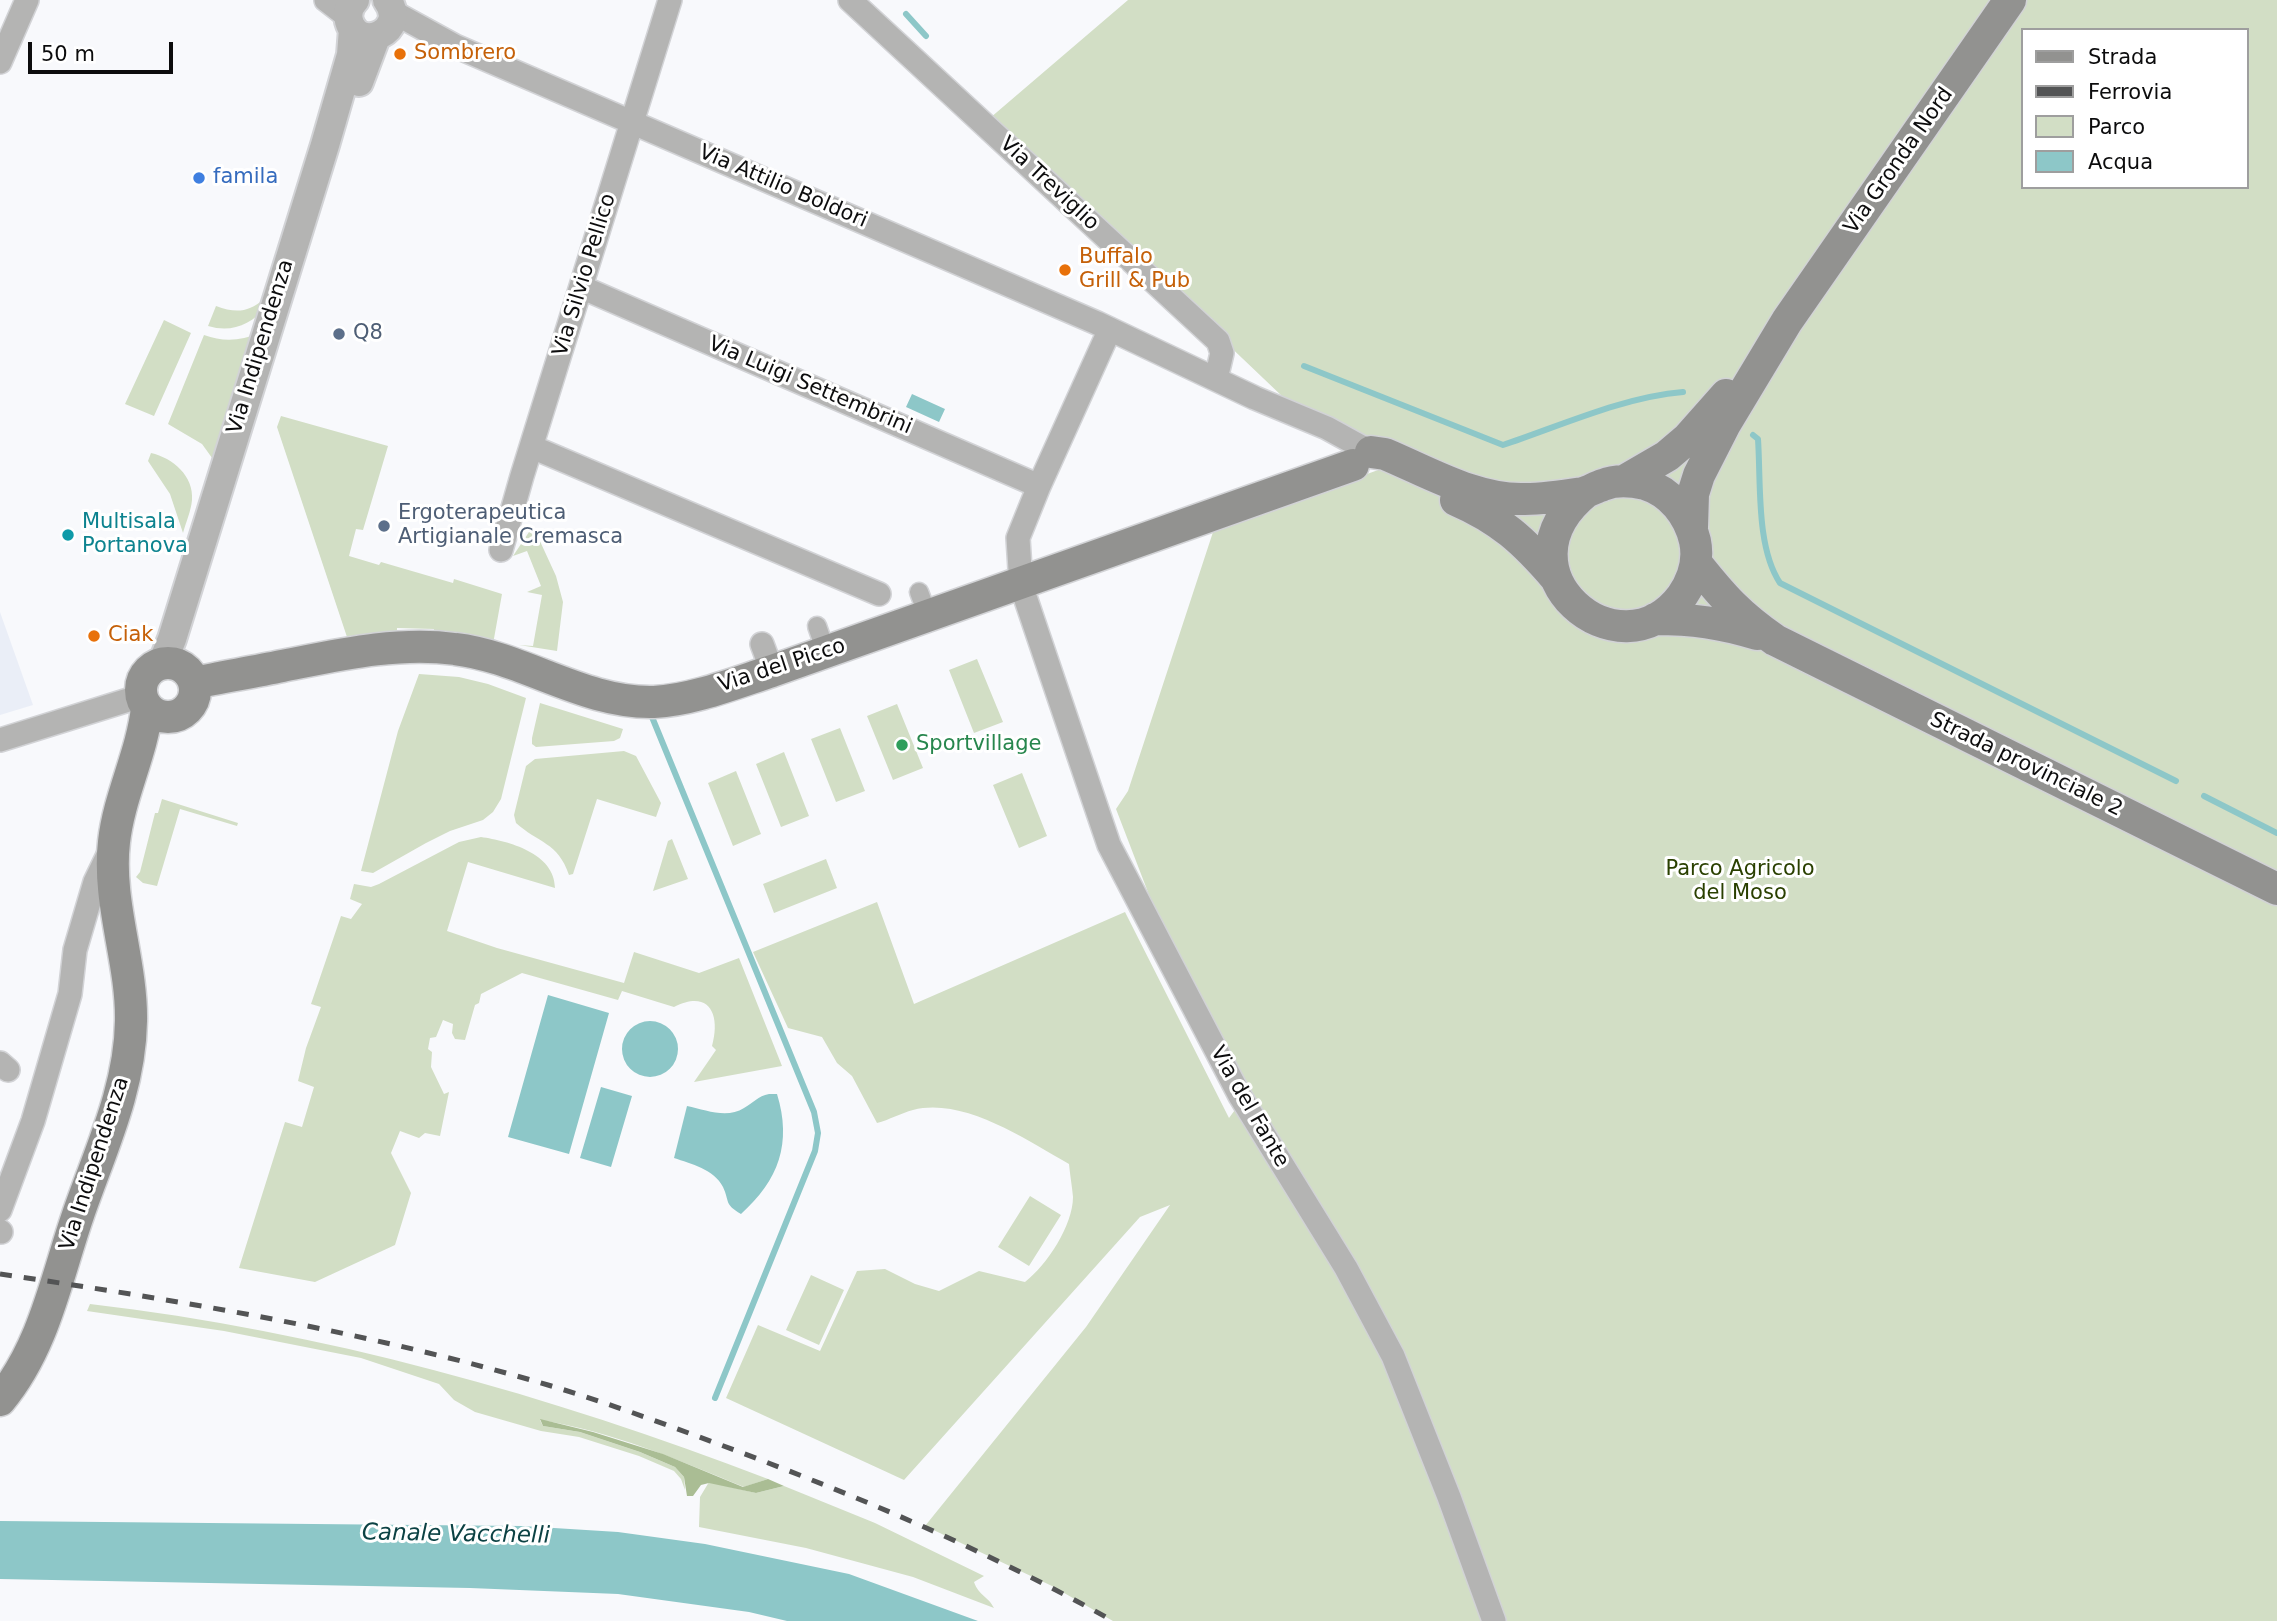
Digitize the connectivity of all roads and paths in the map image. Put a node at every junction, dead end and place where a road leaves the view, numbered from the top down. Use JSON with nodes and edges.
{"nodes":[{"id":1,"x":27,"y":0,"type":"edge"},
{"id":2,"x":326,"y":0,"type":"edge"},
{"id":3,"x":670,"y":0,"type":"edge"},
{"id":4,"x":850,"y":0,"type":"edge"},
{"id":5,"x":2010,"y":0,"type":"edge"},
{"id":6,"x":375,"y":14,"type":"edge"},
{"id":7,"x":0,"y":62,"type":"edge"},
{"id":8,"x":633,"y":123,"type":"junction"},
{"id":9,"x":581,"y":287,"type":"junction"},
{"id":10,"x":1787,"y":321,"type":"junction"},
{"id":11,"x":1110,"y":329,"type":"junction"},
{"id":12,"x":1216,"y":379,"type":"junction"},
{"id":13,"x":532,"y":447,"type":"junction"},
{"id":14,"x":1362,"y":459,"type":"junction"},
{"id":15,"x":1624,"y":481,"type":"junction"},
{"id":16,"x":1039,"y":486,"type":"junction"},
{"id":17,"x":1586,"y":492,"type":"junction"},
{"id":18,"x":1692,"y":527,"type":"junction"},
{"id":19,"x":501,"y":550,"type":"dead end"},
{"id":20,"x":1696,"y":563,"type":"junction"},
{"id":21,"x":1555,"y":577,"type":"junction"},
{"id":22,"x":1020,"y":580,"type":"junction"},
{"id":23,"x":879,"y":594,"type":"dead end"},
{"id":24,"x":1655,"y":619,"type":"junction"},
{"id":25,"x":1775,"y":640,"type":"junction"},
{"id":26,"x":179,"y":672,"type":"junction"},
{"id":27,"x":154,"y":707,"type":"junction"},
{"id":28,"x":0,"y":740,"type":"edge"},
{"id":29,"x":113,"y":858,"type":"junction"},
{"id":30,"x":2277,"y":889,"type":"edge"},
{"id":31,"x":0,"y":1225,"type":"edge"},
{"id":32,"x":0,"y":1400,"type":"edge"},
{"id":33,"x":1494,"y":1621,"type":"edge"}],
"edges":[{"from":1,"to":7,"type":"street"},
{"from":2,"to":6,"type":"street","name":"Via Attilio Boldori"},
{"from":3,"to":8,"type":"street","name":"Via Silvio Pellico"},
{"from":4,"to":12,"type":"street","name":"Via Treviglio"},
{"from":5,"to":10,"type":"main road","name":"Via Gronda Nord"},
{"from":6,"to":8,"type":"street","name":"Via Attilio Boldori"},
{"from":6,"to":26,"type":"street","name":"Via Indipendenza"},
{"from":8,"to":9,"type":"street","name":"Via Silvio Pellico"},
{"from":8,"to":11,"type":"street","name":"Via Attilio Boldori"},
{"from":9,"to":13,"type":"street","name":"Via Silvio Pellico"},
{"from":9,"to":16,"type":"street","name":"Via Luigi Settembrini"},
{"from":10,"to":15,"type":"main road","name":"Via Gronda Nord"},
{"from":10,"to":18,"type":"main road","name":"Via Gronda Nord"},
{"from":11,"to":12,"type":"street","name":"Via Attilio Boldori"},
{"from":11,"to":16,"type":"street"},
{"from":12,"to":14,"type":"street","name":"Via Attilio Boldori"},
{"from":13,"to":19,"type":"street","name":"Via Silvio Pellico"},
{"from":13,"to":23,"type":"street"},
{"from":14,"to":17,"type":"main road","name":"Via Attilio Boldori"},
{"from":14,"to":21,"type":"main road","name":"Via Attilio Boldori"},
{"from":14,"to":22,"type":"main road","name":"Via del Picco"},
{"from":15,"to":17,"type":"main road"},
{"from":15,"to":18,"type":"main road"},
{"from":16,"to":22,"type":"street"},
{"from":17,"to":21,"type":"main road"},
{"from":18,"to":20,"type":"main road"},
{"from":20,"to":24,"type":"main road"},
{"from":20,"to":25,"type":"main road"},
{"from":21,"to":24,"type":"main road"},
{"from":22,"to":26,"type":"main road","name":"Via del Picco"},
{"from":22,"to":33,"type":"street","name":"Via del Fante"},
{"from":24,"to":25,"type":"main road"},
{"from":25,"to":30,"type":"main road","name":"Strada provinciale 2"},
{"from":26,"to":27,"type":"main road"},
{"from":26,"to":27,"type":"main road"},
{"from":27,"to":28,"type":"street"},
{"from":27,"to":29,"type":"main road","name":"Via Indipendenza"},
{"from":29,"to":31,"type":"street","name":"Via Indipendenza"},
{"from":29,"to":32,"type":"main road","name":"Via Indipendenza"}]}
